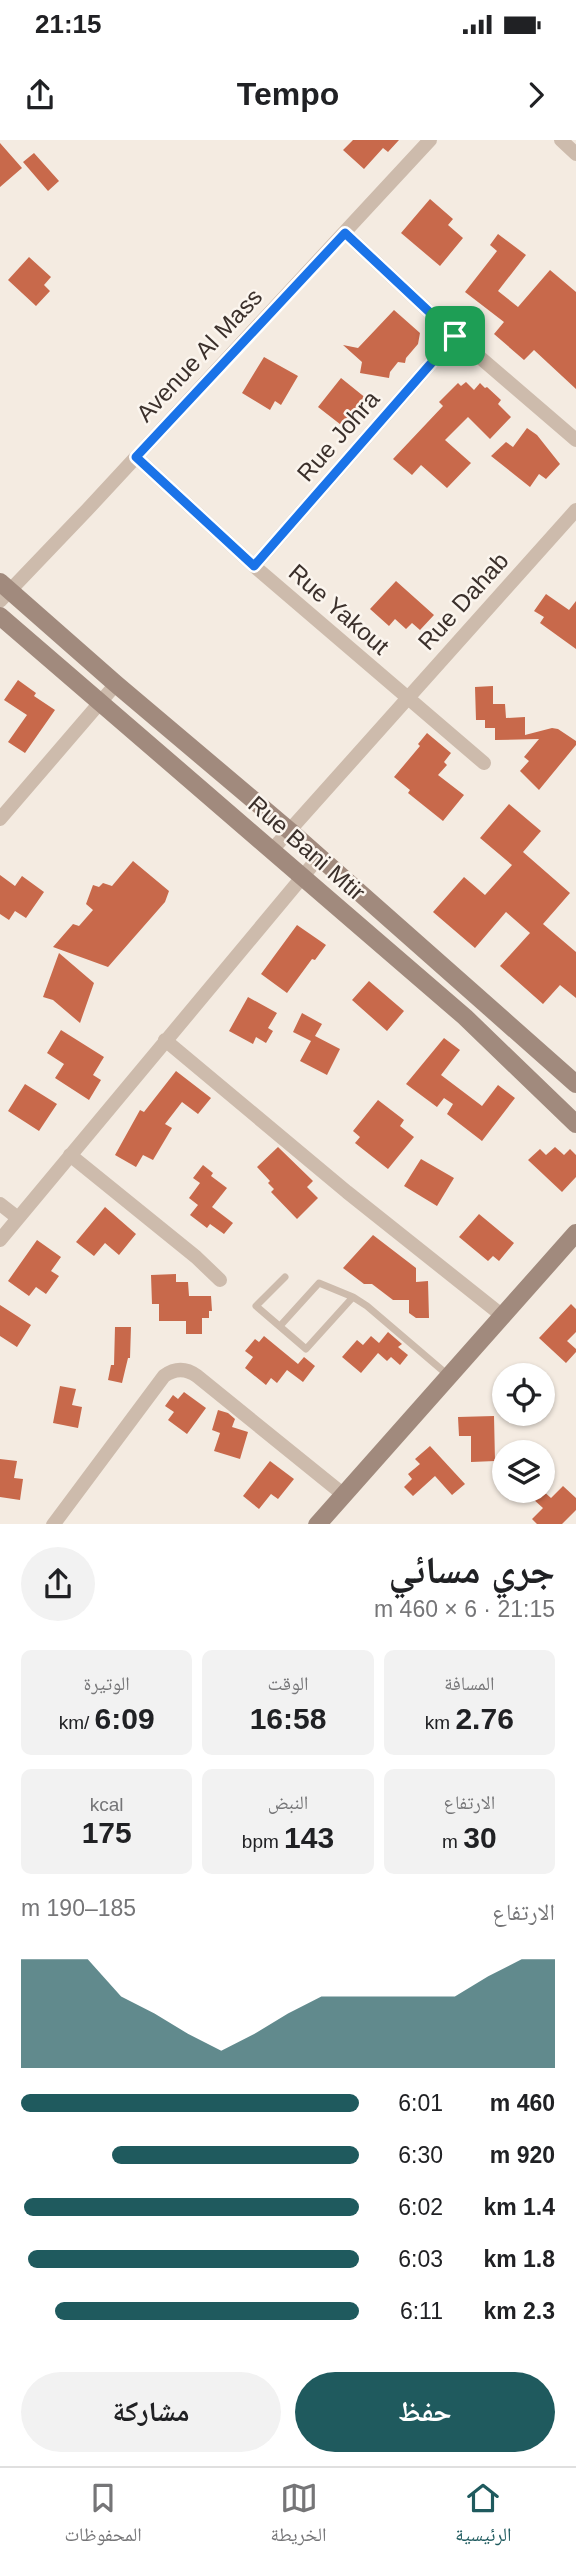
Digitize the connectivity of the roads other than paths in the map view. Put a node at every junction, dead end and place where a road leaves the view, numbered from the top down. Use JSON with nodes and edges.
{"nodes":[{"id":1,"x":430,"y":140,"type":"edge"},
{"id":2,"x":561,"y":140,"type":"edge"},
{"id":3,"x":576,"y":154,"type":"edge"},
{"id":4,"x":345,"y":233,"type":"junction"},
{"id":5,"x":455,"y":336,"type":"junction"},
{"id":6,"x":576,"y":440,"type":"edge"},
{"id":7,"x":136,"y":457,"type":"junction"},
{"id":8,"x":576,"y":510,"type":"edge"},
{"id":9,"x":254,"y":566,"type":"junction"},
{"id":10,"x":3,"y":591,"type":"edge"},
{"id":11,"x":0,"y":616,"type":"edge"},
{"id":12,"x":116,"y":684,"type":"junction"},
{"id":13,"x":406,"y":698,"type":"junction"},
{"id":14,"x":99,"y":701,"type":"junction"},
{"id":15,"x":484,"y":763,"type":"dead end"},
{"id":16,"x":0,"y":820,"type":"edge"},
{"id":17,"x":290,"y":831,"type":"junction"},
{"id":18,"x":272,"y":850,"type":"junction"},
{"id":19,"x":319,"y":857,"type":"junction"},
{"id":20,"x":302,"y":877,"type":"junction"},
{"id":21,"x":165,"y":1040,"type":"junction"},
{"id":22,"x":576,"y":1084,"type":"edge"},
{"id":23,"x":576,"y":1124,"type":"edge"},
{"id":24,"x":70,"y":1155,"type":"junction"},
{"id":25,"x":0,"y":1204,"type":"edge"},
{"id":26,"x":18,"y":1218,"type":"junction"},
{"id":27,"x":576,"y":1233,"type":"edge"},
{"id":28,"x":0,"y":1240,"type":"edge"},
{"id":29,"x":285,"y":1277,"type":"dead end"},
{"id":30,"x":220,"y":1280,"type":"dead end"},
{"id":31,"x":353,"y":1297,"type":"junction"},
{"id":32,"x":503,"y":1317,"type":"junction"},
{"id":33,"x":280,"y":1326,"type":"junction"},
{"id":34,"x":450,"y":1377,"type":"junction"},
{"id":35,"x":344,"y":1494,"type":"junction"},
{"id":36,"x":53,"y":1524,"type":"edge"},
{"id":37,"x":317,"y":1524,"type":"edge"}],
"edges":[{"from":1,"to":4,"type":"street","name":"Avenue Al Mass"},
{"from":2,"to":3,"type":"street"},
{"from":4,"to":5,"type":"street"},
{"from":4,"to":7,"type":"street","name":"Avenue Al Mass"},
{"from":5,"to":6,"type":"street"},
{"from":5,"to":9,"type":"street","name":"Rue Johra"},
{"from":7,"to":9,"type":"street","name":"Rue Yakout"},
{"from":7,"to":10,"type":"street","name":"Avenue Al Mass"},
{"from":8,"to":13,"type":"street","name":"Rue Dahab"},
{"from":9,"to":13,"type":"street","name":"Rue Yakout"},
{"from":10,"to":12,"type":"street","name":"Rue Bani Mtir"},
{"from":11,"to":14,"type":"street","name":"Rue Bani Mtir"},
{"from":12,"to":14,"type":"street"},
{"from":12,"to":17,"type":"street","name":"Rue Bani Mtir"},
{"from":13,"to":15,"type":"street","name":"Rue Yakout"},
{"from":13,"to":17,"type":"street","name":"Rue Dahab"},
{"from":14,"to":16,"type":"street"},
{"from":14,"to":18,"type":"street","name":"Rue Bani Mtir"},
{"from":17,"to":18,"type":"street","name":"Rue Dahab"},
{"from":17,"to":19,"type":"street","name":"Rue Bani Mtir"},
{"from":18,"to":20,"type":"street","name":"Rue Bani Mtir"},
{"from":19,"to":20,"type":"street"},
{"from":19,"to":22,"type":"street","name":"Rue Bani Mtir"},
{"from":20,"to":21,"type":"street"},
{"from":20,"to":23,"type":"street","name":"Rue Bani Mtir"},
{"from":21,"to":24,"type":"street"},
{"from":21,"to":32,"type":"street"},
{"from":24,"to":26,"type":"street"},
{"from":24,"to":30,"type":"street"},
{"from":25,"to":26,"type":"street"},
{"from":26,"to":28,"type":"street"},
{"from":27,"to":32,"type":"street"},
{"from":29,"to":33,"type":"lane"},
{"from":31,"to":33,"type":"lane"},
{"from":31,"to":33,"type":"lane"},
{"from":31,"to":34,"type":"lane"},
{"from":32,"to":34,"type":"street"},
{"from":34,"to":35,"type":"street"},
{"from":35,"to":36,"type":"street"},
{"from":35,"to":37,"type":"street"}]}
